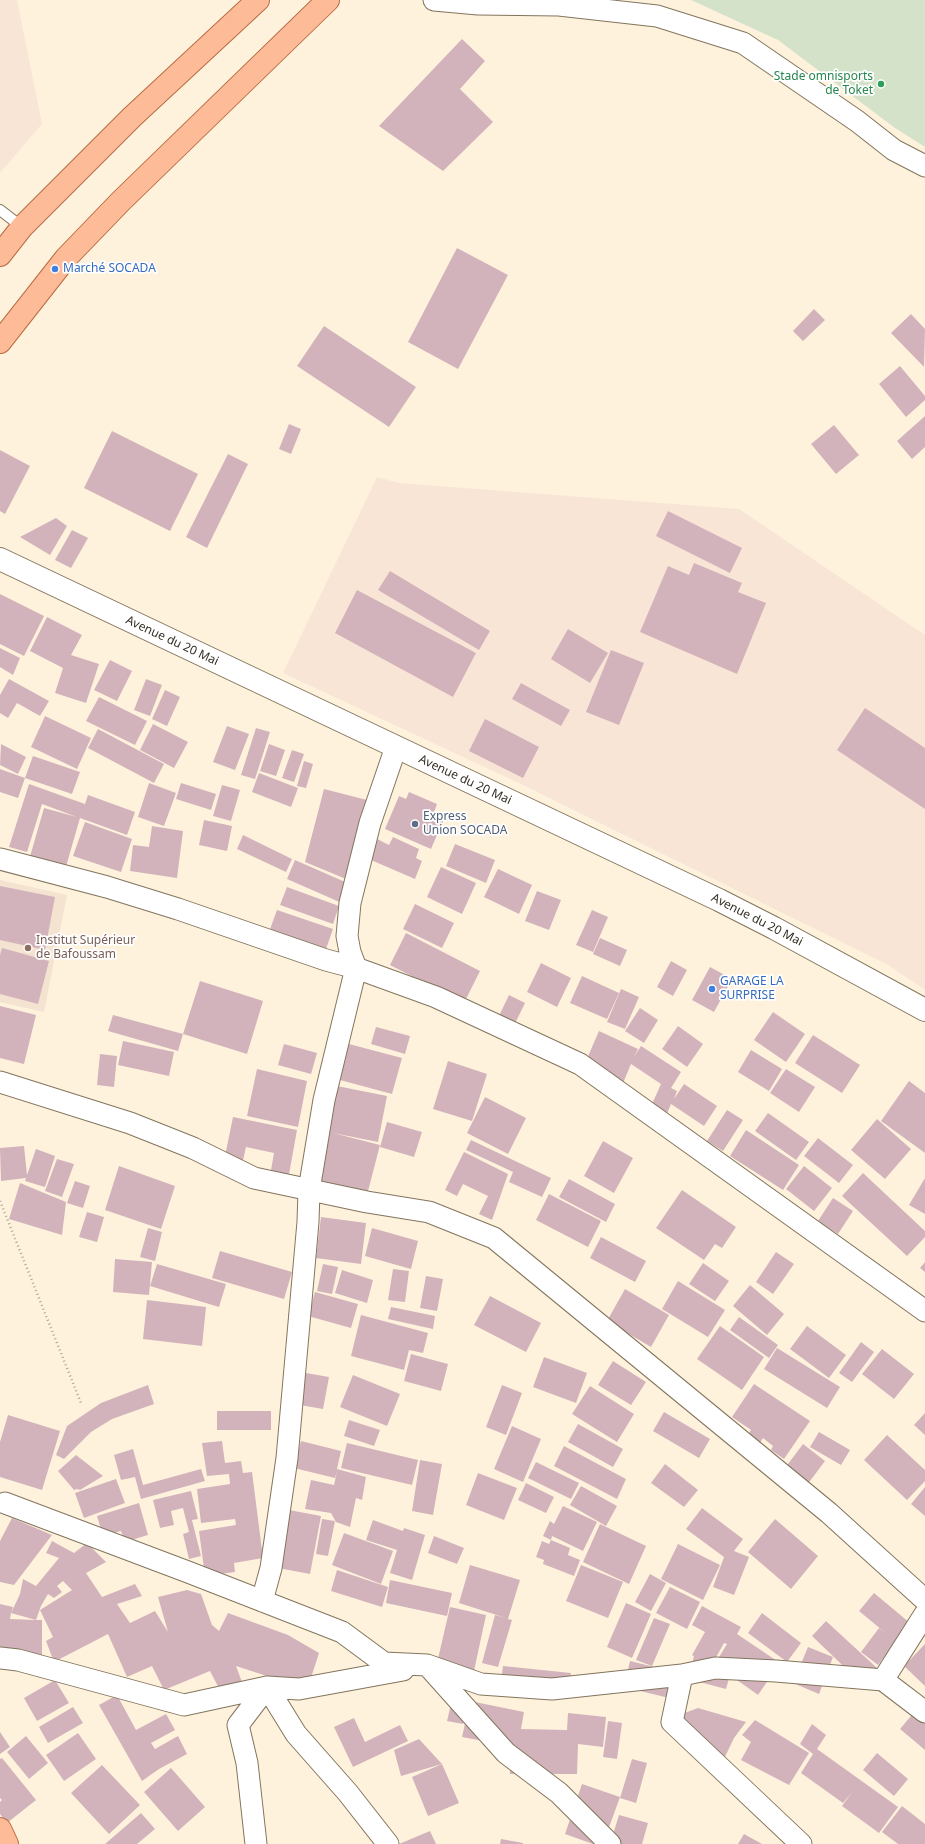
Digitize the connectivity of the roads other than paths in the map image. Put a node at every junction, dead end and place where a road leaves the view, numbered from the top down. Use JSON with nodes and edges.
{"nodes":[{"id":1,"x":258,"y":0,"type":"edge"},
{"id":2,"x":328,"y":0,"type":"edge"},
{"id":3,"x":434,"y":0,"type":"edge"},
{"id":4,"x":925,"y":166,"type":"edge"},
{"id":5,"x":0,"y":210,"type":"edge"},
{"id":6,"x":22,"y":227,"type":"junction"},
{"id":7,"x":0,"y":255,"type":"edge"},
{"id":8,"x":0,"y":342,"type":"edge"},
{"id":9,"x":0,"y":558,"type":"edge"},
{"id":10,"x":396,"y":747,"type":"junction"},
{"id":11,"x":0,"y":859,"type":"edge"},
{"id":12,"x":356,"y":968,"type":"junction"},
{"id":13,"x":925,"y":1010,"type":"edge"},
{"id":14,"x":0,"y":1082,"type":"edge"},
{"id":15,"x":309,"y":1190,"type":"junction"},
{"id":16,"x":925,"y":1311,"type":"edge"},
{"id":17,"x":5,"y":1503,"type":"dead end"},
{"id":18,"x":925,"y":1600,"type":"edge"},
{"id":19,"x":262,"y":1601,"type":"junction"},
{"id":20,"x":925,"y":1614,"type":"edge"},
{"id":21,"x":0,"y":1658,"type":"edge"},
{"id":22,"x":427,"y":1665,"type":"junction"},
{"id":23,"x":682,"y":1675,"type":"junction"},
{"id":24,"x":883,"y":1680,"type":"junction"},
{"id":25,"x":267,"y":1687,"type":"junction"},
{"id":26,"x":925,"y":1712,"type":"edge"},
{"id":27,"x":0,"y":1828,"type":"edge"},
{"id":28,"x":7,"y":1844,"type":"edge"},
{"id":29,"x":256,"y":1844,"type":"edge"},
{"id":30,"x":388,"y":1844,"type":"edge"},
{"id":31,"x":610,"y":1844,"type":"edge"},
{"id":32,"x":800,"y":1844,"type":"edge"}],
"edges":[{"from":1,"to":6,"type":"main road"},
{"from":2,"to":8,"type":"main road"},
{"from":3,"to":4,"type":"street"},
{"from":5,"to":6,"type":"lane"},
{"from":6,"to":7,"type":"main road"},
{"from":9,"to":10,"type":"main road","name":"Avenue du 20 Mai"},
{"from":10,"to":12,"type":"street"},
{"from":10,"to":13,"type":"main road","name":"Avenue du 20 Mai"},
{"from":11,"to":12,"type":"street"},
{"from":12,"to":15,"type":"street"},
{"from":12,"to":16,"type":"street"},
{"from":14,"to":15,"type":"street"},
{"from":15,"to":18,"type":"street"},
{"from":15,"to":19,"type":"street"},
{"from":17,"to":19,"type":"street"},
{"from":19,"to":22,"type":"street"},
{"from":20,"to":24,"type":"street"},
{"from":21,"to":25,"type":"street"},
{"from":22,"to":23,"type":"street"},
{"from":22,"to":25,"type":"street"},
{"from":22,"to":31,"type":"street"},
{"from":23,"to":24,"type":"street"},
{"from":23,"to":32,"type":"street"},
{"from":24,"to":26,"type":"street"},
{"from":25,"to":29,"type":"street"},
{"from":25,"to":30,"type":"street"},
{"from":27,"to":28,"type":"main road"}]}
